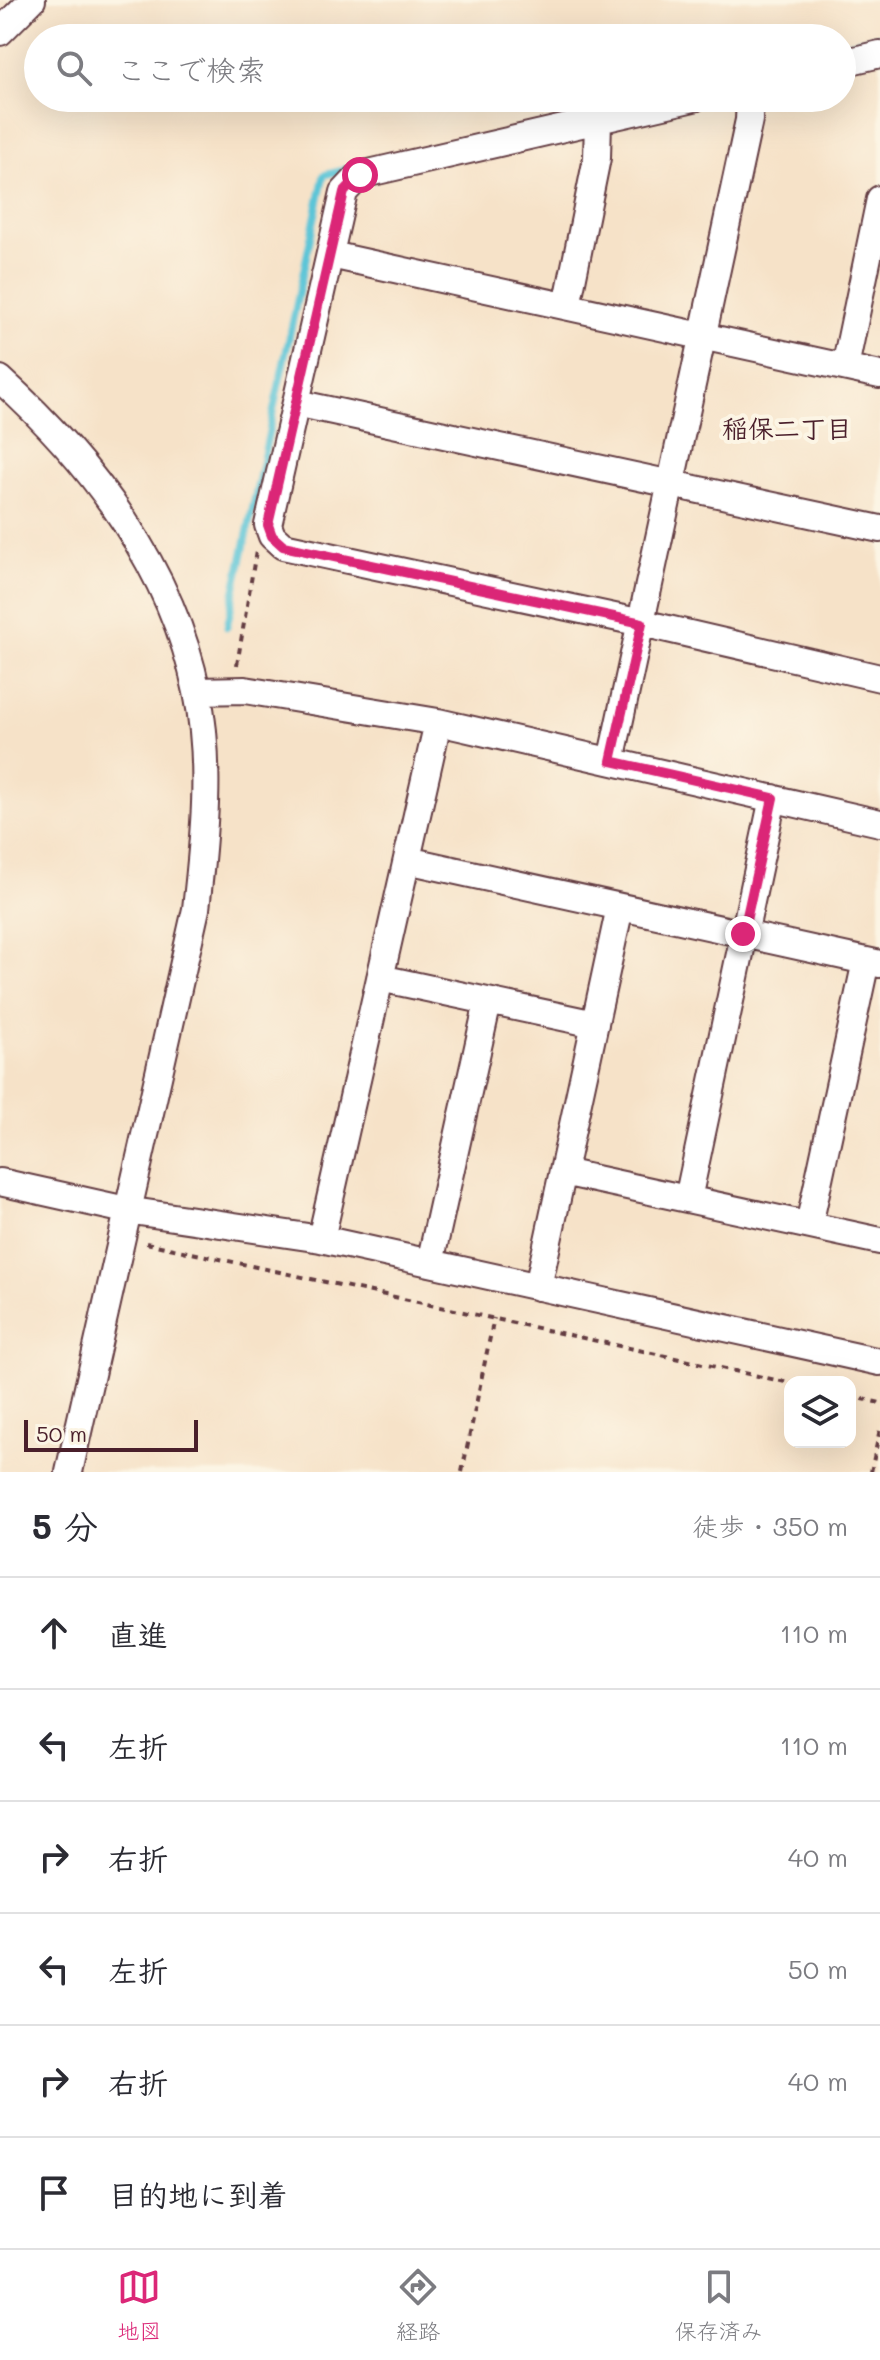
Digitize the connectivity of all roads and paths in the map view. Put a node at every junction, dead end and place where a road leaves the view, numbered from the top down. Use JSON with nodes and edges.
{"nodes":[{"id":1,"x":32,"y":0,"type":"edge"},
{"id":2,"x":0,"y":32,"type":"edge"},
{"id":3,"x":880,"y":54,"type":"edge"},
{"id":4,"x":856,"y":60,"type":"edge"},
{"id":5,"x":636,"y":112,"type":"edge"},
{"id":6,"x":749,"y":112,"type":"edge"},
{"id":7,"x":598,"y":121,"type":"junction"},
{"id":8,"x":880,"y":199,"type":"edge"},
{"id":9,"x":331,"y":255,"type":"junction"},
{"id":10,"x":567,"y":306,"type":"junction"},
{"id":11,"x":704,"y":336,"type":"junction"},
{"id":12,"x":845,"y":367,"type":"junction"},
{"id":13,"x":880,"y":375,"type":"edge"},
{"id":14,"x":0,"y":379,"type":"edge"},
{"id":15,"x":296,"y":403,"type":"junction"},
{"id":16,"x":672,"y":484,"type":"junction"},
{"id":17,"x":880,"y":529,"type":"edge"},
{"id":18,"x":272,"y":536,"type":"junction"},
{"id":19,"x":642,"y":623,"type":"junction"},
{"id":20,"x":880,"y":678,"type":"edge"},
{"id":21,"x":245,"y":690,"type":"junction"},
{"id":22,"x":197,"y":691,"type":"junction"},
{"id":23,"x":438,"y":722,"type":"junction"},
{"id":24,"x":611,"y":761,"type":"junction"},
{"id":25,"x":773,"y":798,"type":"junction"},
{"id":26,"x":880,"y":823,"type":"edge"},
{"id":27,"x":407,"y":860,"type":"junction"},
{"id":28,"x":620,"y":907,"type":"junction"},
{"id":29,"x":743,"y":934,"type":"junction"},
{"id":30,"x":873,"y":963,"type":"edge"},
{"id":31,"x":380,"y":978,"type":"junction"},
{"id":32,"x":488,"y":1002,"type":"junction"},
{"id":33,"x":595,"y":1024,"type":"junction"},
{"id":34,"x":563,"y":1172,"type":"junction"},
{"id":35,"x":0,"y":1182,"type":"edge"},
{"id":36,"x":688,"y":1199,"type":"junction"},
{"id":37,"x":126,"y":1210,"type":"junction"},
{"id":38,"x":809,"y":1225,"type":"junction"},
{"id":39,"x":120,"y":1238,"type":"junction"},
{"id":40,"x":321,"y":1239,"type":"junction"},
{"id":41,"x":880,"y":1241,"type":"edge"},
{"id":42,"x":430,"y":1263,"type":"junction"},
{"id":43,"x":538,"y":1287,"type":"junction"},
{"id":44,"x":494,"y":1318,"type":"junction"},
{"id":45,"x":880,"y":1362,"type":"edge"},
{"id":46,"x":784,"y":1382,"type":"edge"},
{"id":47,"x":856,"y":1397,"type":"edge"},
{"id":48,"x":880,"y":1403,"type":"edge"},
{"id":49,"x":880,"y":1429,"type":"edge"},
{"id":50,"x":69,"y":1472,"type":"edge"},
{"id":51,"x":462,"y":1472,"type":"edge"},
{"id":52,"x":871,"y":1472,"type":"edge"}],
"edges":[{"from":1,"to":2,"type":"street"},
{"from":3,"to":4,"type":"street"},
{"from":5,"to":7,"type":"street"},
{"from":6,"to":11,"type":"street"},
{"from":7,"to":9,"type":"street"},
{"from":7,"to":10,"type":"street"},
{"from":8,"to":12,"type":"street"},
{"from":9,"to":10,"type":"street"},
{"from":9,"to":15,"type":"street"},
{"from":10,"to":11,"type":"street"},
{"from":11,"to":12,"type":"street"},
{"from":11,"to":16,"type":"street"},
{"from":12,"to":13,"type":"street"},
{"from":14,"to":22,"type":"street"},
{"from":15,"to":16,"type":"street"},
{"from":15,"to":18,"type":"street"},
{"from":16,"to":17,"type":"street"},
{"from":16,"to":19,"type":"street"},
{"from":18,"to":19,"type":"street"},
{"from":18,"to":21,"type":"path"},
{"from":19,"to":20,"type":"street"},
{"from":19,"to":24,"type":"street"},
{"from":21,"to":22,"type":"street"},
{"from":21,"to":23,"type":"street"},
{"from":22,"to":37,"type":"street"},
{"from":23,"to":24,"type":"street"},
{"from":23,"to":27,"type":"street"},
{"from":24,"to":25,"type":"street"},
{"from":25,"to":26,"type":"street"},
{"from":25,"to":29,"type":"street"},
{"from":27,"to":28,"type":"street"},
{"from":27,"to":31,"type":"street"},
{"from":28,"to":29,"type":"street"},
{"from":28,"to":33,"type":"street"},
{"from":29,"to":30,"type":"street"},
{"from":29,"to":36,"type":"street"},
{"from":30,"to":38,"type":"street"},
{"from":31,"to":32,"type":"street"},
{"from":31,"to":40,"type":"street"},
{"from":32,"to":33,"type":"street"},
{"from":32,"to":42,"type":"street"},
{"from":33,"to":34,"type":"street"},
{"from":34,"to":36,"type":"street"},
{"from":34,"to":43,"type":"street"},
{"from":35,"to":37,"type":"street"},
{"from":36,"to":38,"type":"street"},
{"from":37,"to":39,"type":"street"},
{"from":37,"to":40,"type":"street"},
{"from":38,"to":41,"type":"street"},
{"from":39,"to":44,"type":"path"},
{"from":39,"to":50,"type":"street"},
{"from":40,"to":42,"type":"street"},
{"from":42,"to":43,"type":"street"},
{"from":43,"to":45,"type":"street"},
{"from":44,"to":46,"type":"path"},
{"from":44,"to":51,"type":"path"},
{"from":47,"to":48,"type":"path"},
{"from":49,"to":52,"type":"path"}]}
